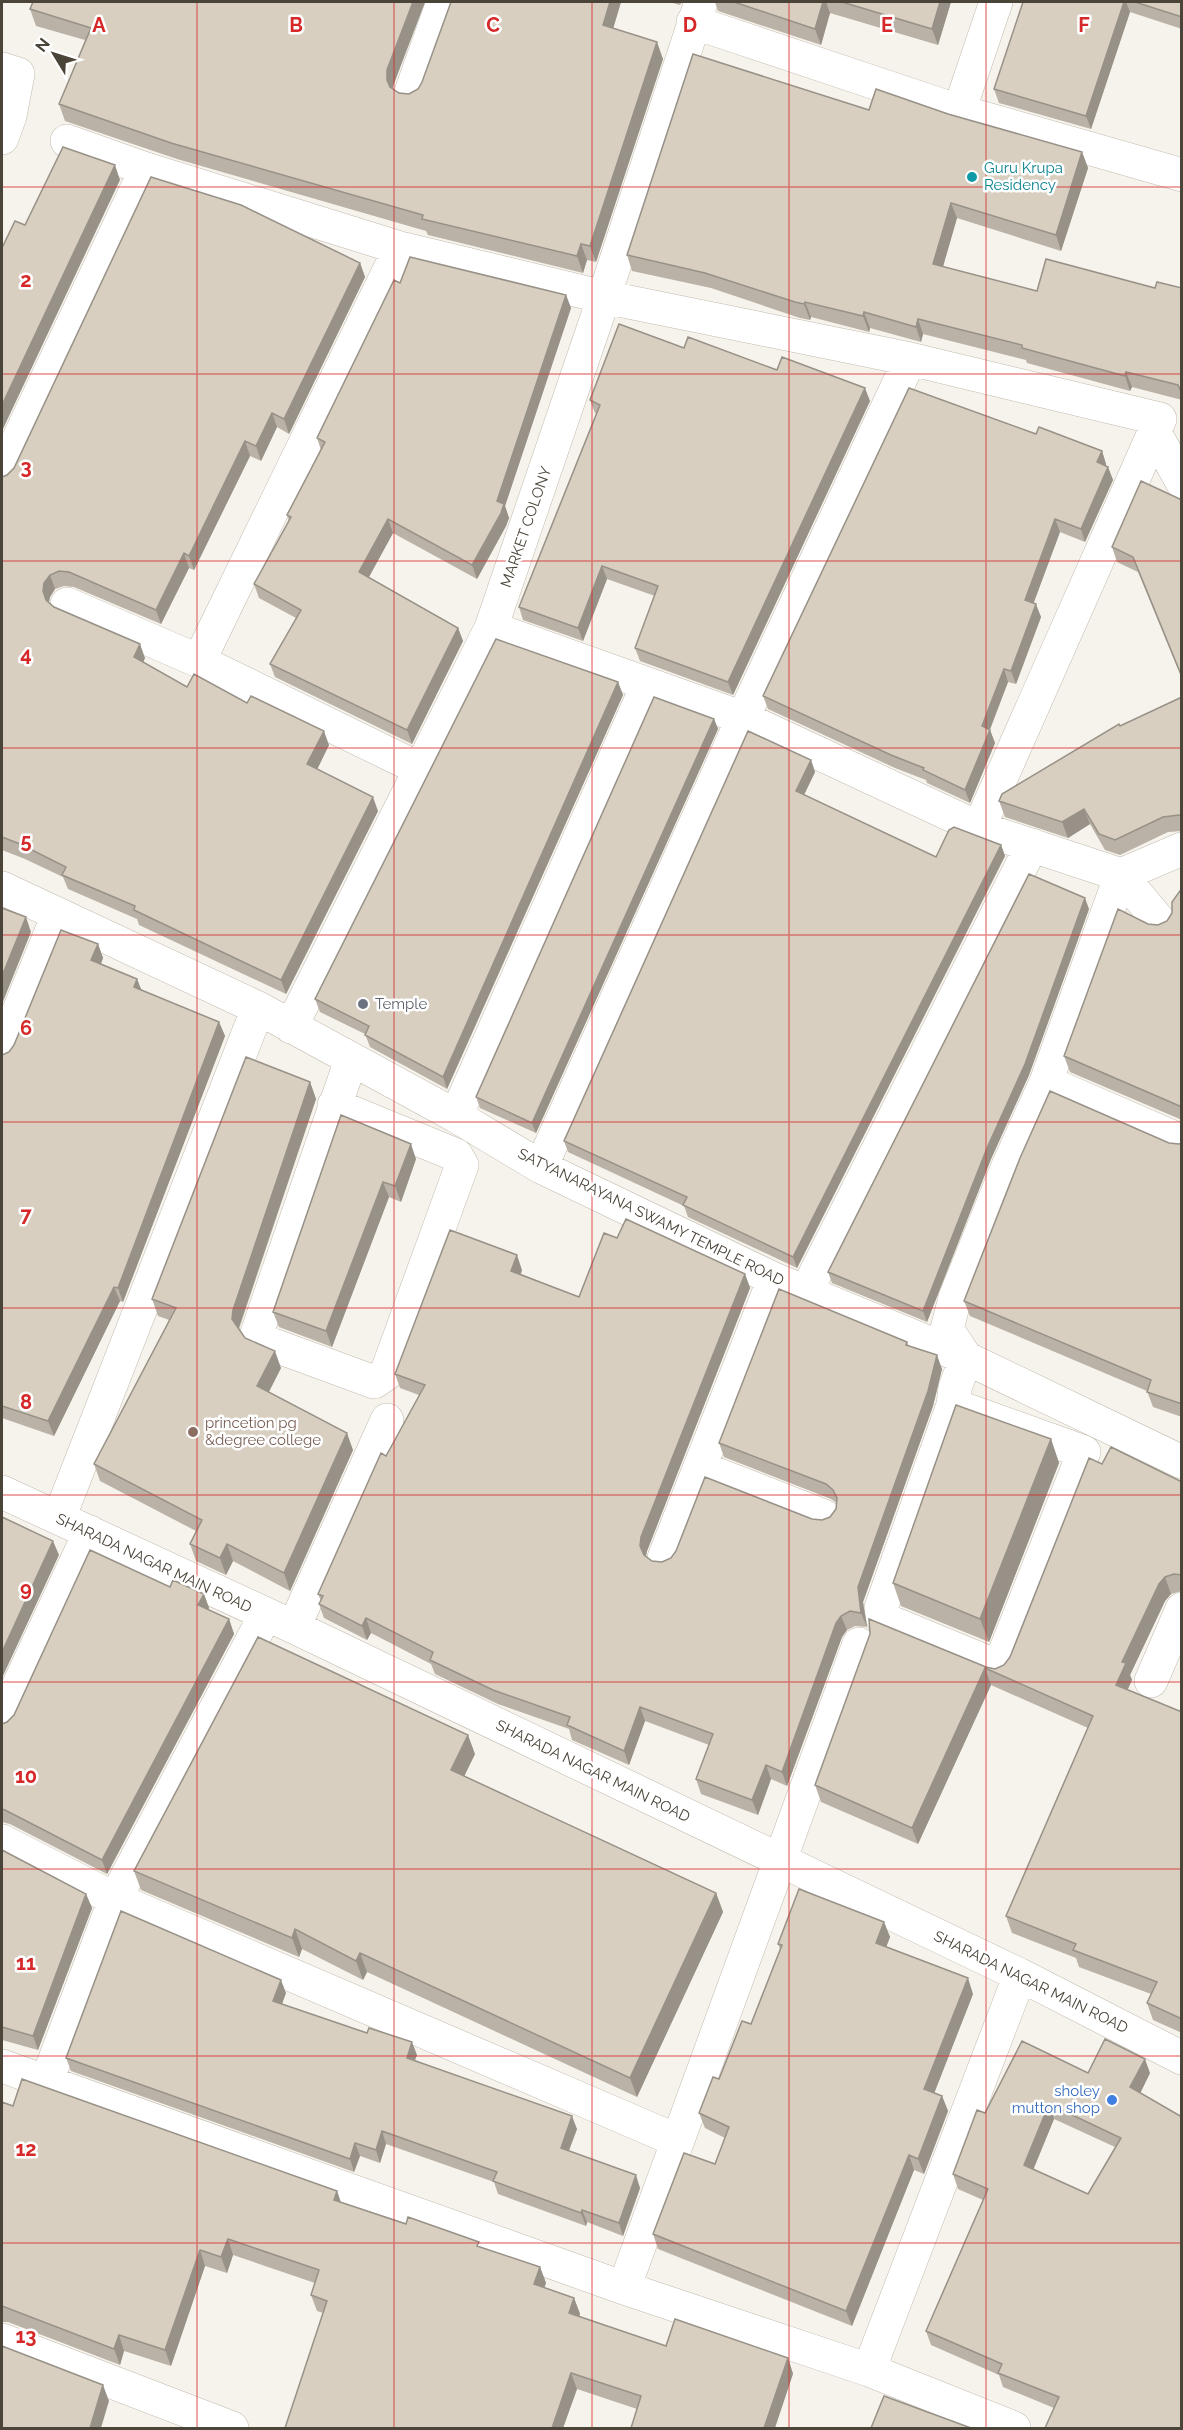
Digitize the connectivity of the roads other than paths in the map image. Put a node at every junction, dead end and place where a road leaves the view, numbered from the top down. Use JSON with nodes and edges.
{"nodes":[{"id":1,"x":443,"y":2,"type":"edge"},
{"id":2,"x":996,"y":2,"type":"edge"},
{"id":3,"x":697,"y":12,"type":"edge"},
{"id":4,"x":2,"y":69,"type":"edge"},
{"id":5,"x":411,"y":92,"type":"edge"},
{"id":6,"x":959,"y":111,"type":"junction"},
{"id":7,"x":2,"y":138,"type":"edge"},
{"id":8,"x":67,"y":141,"type":"dead end"},
{"id":9,"x":146,"y":169,"type":"junction"},
{"id":10,"x":1182,"y":175,"type":"edge"},
{"id":11,"x":400,"y":248,"type":"junction"},
{"id":12,"x":604,"y":297,"type":"junction"},
{"id":13,"x":910,"y":359,"type":"junction"},
{"id":14,"x":1155,"y":433,"type":"junction"},
{"id":15,"x":2,"y":474,"type":"edge"},
{"id":16,"x":1182,"y":482,"type":"edge"},
{"id":17,"x":67,"y":604,"type":"dead end"},
{"id":18,"x":491,"y":628,"type":"junction"},
{"id":19,"x":199,"y":661,"type":"junction"},
{"id":20,"x":648,"y":684,"type":"junction"},
{"id":21,"x":743,"y":718,"type":"junction"},
{"id":22,"x":422,"y":770,"type":"junction"},
{"id":23,"x":979,"y":828,"type":"junction"},
{"id":24,"x":1032,"y":845,"type":"junction"},
{"id":25,"x":1182,"y":849,"type":"edge"},
{"id":26,"x":1121,"y":875,"type":"junction"},
{"id":27,"x":2,"y":888,"type":"edge"},
{"id":28,"x":58,"y":915,"type":"junction"},
{"id":29,"x":1160,"y":922,"type":"edge"},
{"id":30,"x":258,"y":1008,"type":"junction"},
{"id":31,"x":291,"y":1027,"type":"junction"},
{"id":32,"x":2,"y":1052,"type":"edge"},
{"id":33,"x":351,"y":1060,"type":"junction"},
{"id":34,"x":1046,"y":1082,"type":"junction"},
{"id":35,"x":334,"y":1105,"type":"junction"},
{"id":36,"x":456,"y":1116,"type":"junction"},
{"id":37,"x":1182,"y":1141,"type":"edge"},
{"id":38,"x":541,"y":1167,"type":"junction"},
{"id":39,"x":774,"y":1279,"type":"junction"},
{"id":40,"x":806,"y":1292,"type":"junction"},
{"id":41,"x":966,"y":1358,"type":"junction"},
{"id":42,"x":953,"y":1405,"type":"junction"},
{"id":43,"x":387,"y":1420,"type":"dead end"},
{"id":44,"x":1182,"y":1462,"type":"edge"},
{"id":45,"x":701,"y":1468,"type":"junction"},
{"id":46,"x":2,"y":1492,"type":"edge"},
{"id":47,"x":824,"y":1516,"type":"dead end"},
{"id":48,"x":59,"y":1518,"type":"junction"},
{"id":49,"x":90,"y":1532,"type":"junction"},
{"id":50,"x":664,"y":1558,"type":"edge"},
{"id":51,"x":1182,"y":1609,"type":"edge"},
{"id":52,"x":280,"y":1621,"type":"junction"},
{"id":53,"x":859,"y":1644,"type":"dead end"},
{"id":54,"x":1151,"y":1681,"type":"dead end"},
{"id":55,"x":2,"y":1721,"type":"edge"},
{"id":56,"x":2,"y":1841,"type":"edge"},
{"id":57,"x":782,"y":1862,"type":"junction"},
{"id":58,"x":115,"y":1899,"type":"junction"},
{"id":59,"x":1020,"y":1975,"type":"junction"},
{"id":60,"x":1182,"y":2058,"type":"edge"},
{"id":61,"x":2,"y":2066,"type":"edge"},
{"id":62,"x":46,"y":2083,"type":"junction"},
{"id":63,"x":676,"y":2140,"type":"junction"},
{"id":64,"x":624,"y":2288,"type":"junction"},
{"id":65,"x":2,"y":2340,"type":"edge"},
{"id":66,"x":869,"y":2370,"type":"junction"},
{"id":67,"x":200,"y":2423,"type":"edge"},
{"id":68,"x":232,"y":2428,"type":"edge"},
{"id":69,"x":1014,"y":2428,"type":"edge"}],
"edges":[{"from":1,"to":5,"type":"street"},
{"from":2,"to":6,"type":"street"},
{"from":3,"to":6,"type":"street"},
{"from":3,"to":12,"type":"street","name":"MARKET COLONY"},
{"from":4,"to":7,"type":"street"},
{"from":6,"to":10,"type":"street"},
{"from":8,"to":9,"type":"street"},
{"from":9,"to":11,"type":"street"},
{"from":9,"to":15,"type":"street"},
{"from":11,"to":12,"type":"street"},
{"from":11,"to":19,"type":"street"},
{"from":12,"to":13,"type":"street"},
{"from":12,"to":18,"type":"street","name":"MARKET COLONY"},
{"from":13,"to":14,"type":"street"},
{"from":13,"to":21,"type":"street"},
{"from":14,"to":16,"type":"street"},
{"from":14,"to":23,"type":"street"},
{"from":17,"to":19,"type":"street"},
{"from":18,"to":20,"type":"street"},
{"from":18,"to":22,"type":"street","name":"MARKET COLONY"},
{"from":19,"to":22,"type":"street"},
{"from":20,"to":21,"type":"street"},
{"from":20,"to":36,"type":"street"},
{"from":21,"to":23,"type":"street"},
{"from":21,"to":38,"type":"street"},
{"from":22,"to":31,"type":"street","name":"MARKET COLONY"},
{"from":23,"to":24,"type":"street"},
{"from":24,"to":26,"type":"street"},
{"from":24,"to":40,"type":"street"},
{"from":25,"to":26,"type":"street"},
{"from":26,"to":29,"type":"street"},
{"from":26,"to":34,"type":"street"},
{"from":27,"to":28,"type":"street","name":"SATYANARAYANA SWAMY TEMPLE ROAD"},
{"from":28,"to":30,"type":"street","name":"SATYANARAYANA SWAMY TEMPLE ROAD"},
{"from":28,"to":32,"type":"street"},
{"from":30,"to":31,"type":"street","name":"SATYANARAYANA SWAMY TEMPLE ROAD"},
{"from":30,"to":48,"type":"street"},
{"from":31,"to":33,"type":"street","name":"SATYANARAYANA SWAMY TEMPLE ROAD"},
{"from":33,"to":35,"type":"street"},
{"from":33,"to":36,"type":"street","name":"SATYANARAYANA SWAMY TEMPLE ROAD"},
{"from":34,"to":37,"type":"street"},
{"from":34,"to":41,"type":"street"},
{"from":35,"to":35,"type":"street"},
{"from":36,"to":38,"type":"street","name":"SATYANARAYANA SWAMY TEMPLE ROAD"},
{"from":38,"to":39,"type":"street","name":"SATYANARAYANA SWAMY TEMPLE ROAD"},
{"from":39,"to":40,"type":"street","name":"SATYANARAYANA SWAMY TEMPLE ROAD"},
{"from":39,"to":45,"type":"street"},
{"from":40,"to":41,"type":"street","name":"SATYANARAYANA SWAMY TEMPLE ROAD"},
{"from":41,"to":42,"type":"street"},
{"from":41,"to":44,"type":"street","name":"SATYANARAYANA SWAMY TEMPLE ROAD"},
{"from":42,"to":42,"type":"street"},
{"from":43,"to":52,"type":"street"},
{"from":45,"to":47,"type":"street"},
{"from":45,"to":50,"type":"street"},
{"from":46,"to":48,"type":"street","name":"SHARADA NAGAR MAIN ROAD"},
{"from":48,"to":49,"type":"street","name":"SHARADA NAGAR MAIN ROAD"},
{"from":49,"to":52,"type":"street","name":"SHARADA NAGAR MAIN ROAD"},
{"from":49,"to":55,"type":"street"},
{"from":51,"to":54,"type":"street"},
{"from":52,"to":57,"type":"street","name":"SHARADA NAGAR MAIN ROAD"},
{"from":52,"to":58,"type":"street"},
{"from":53,"to":57,"type":"street"},
{"from":56,"to":58,"type":"street"},
{"from":57,"to":59,"type":"street","name":"SHARADA NAGAR MAIN ROAD"},
{"from":57,"to":63,"type":"street"},
{"from":58,"to":62,"type":"street"},
{"from":58,"to":63,"type":"street"},
{"from":59,"to":60,"type":"street","name":"SHARADA NAGAR MAIN ROAD"},
{"from":59,"to":66,"type":"street"},
{"from":61,"to":62,"type":"street"},
{"from":62,"to":64,"type":"street"},
{"from":63,"to":64,"type":"street"},
{"from":64,"to":66,"type":"street"},
{"from":65,"to":67,"type":"street"},
{"from":66,"to":69,"type":"street"},
{"from":67,"to":68,"type":"street"}]}
